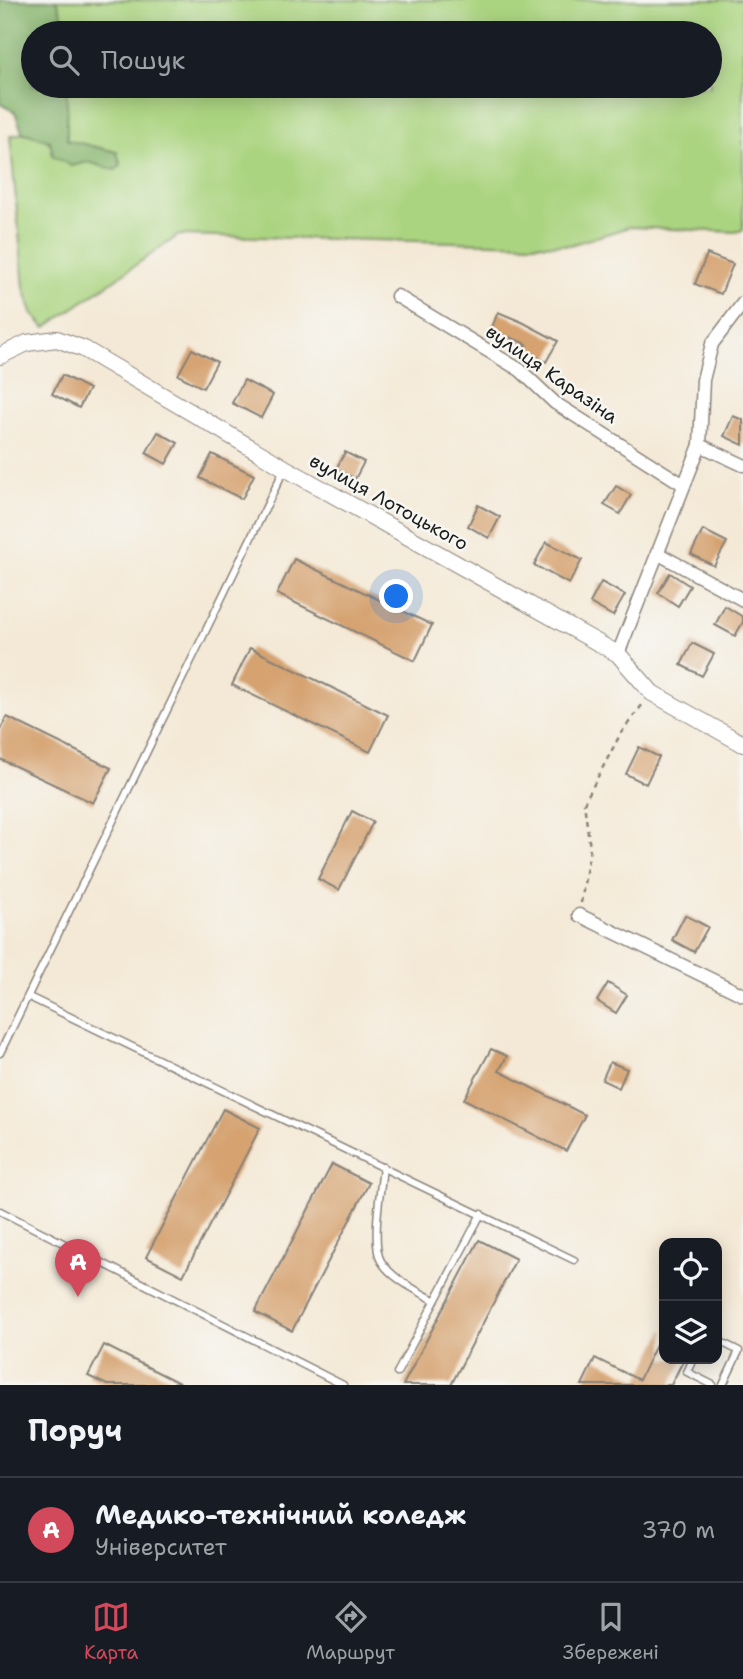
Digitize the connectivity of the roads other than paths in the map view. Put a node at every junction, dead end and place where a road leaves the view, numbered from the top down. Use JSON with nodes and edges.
{"nodes":[{"id":1,"x":397,"y":296,"type":"dead end"},
{"id":2,"x":743,"y":303,"type":"edge"},
{"id":3,"x":0,"y":356,"type":"edge"},
{"id":4,"x":700,"y":444,"type":"junction"},
{"id":5,"x":743,"y":465,"type":"edge"},
{"id":6,"x":285,"y":468,"type":"junction"},
{"id":7,"x":684,"y":485,"type":"junction"},
{"id":8,"x":657,"y":553,"type":"junction"},
{"id":9,"x":743,"y":600,"type":"edge"},
{"id":10,"x":618,"y":654,"type":"junction"},
{"id":11,"x":743,"y":744,"type":"edge"},
{"id":12,"x":579,"y":915,"type":"road end"},
{"id":13,"x":743,"y":995,"type":"edge"},
{"id":14,"x":29,"y":997,"type":"junction"},
{"id":15,"x":0,"y":1053,"type":"edge"},
{"id":16,"x":383,"y":1167,"type":"junction"},
{"id":17,"x":0,"y":1211,"type":"edge"},
{"id":18,"x":481,"y":1214,"type":"junction"},
{"id":19,"x":574,"y":1260,"type":"dead end"},
{"id":20,"x":434,"y":1300,"type":"junction"},
{"id":21,"x":722,"y":1342,"type":"edge"},
{"id":22,"x":691,"y":1364,"type":"edge"},
{"id":23,"x":397,"y":1373,"type":"dead end"},
{"id":24,"x":343,"y":1385,"type":"edge"},
{"id":25,"x":713,"y":1385,"type":"edge"},
{"id":26,"x":723,"y":1385,"type":"edge"}],
"edges":[{"from":1,"to":7,"type":"street","name":"вулиця Каразіна"},
{"from":2,"to":4,"type":"street"},
{"from":3,"to":6,"type":"street","name":"вулиця Лотоцького"},
{"from":4,"to":5,"type":"street"},
{"from":4,"to":7,"type":"street"},
{"from":6,"to":10,"type":"street","name":"вулиця Лотоцького"},
{"from":6,"to":14,"type":"lane"},
{"from":7,"to":8,"type":"street"},
{"from":8,"to":9,"type":"street"},
{"from":8,"to":10,"type":"street"},
{"from":10,"to":11,"type":"street","name":"вулиця Лотоцького"},
{"from":12,"to":13,"type":"street"},
{"from":14,"to":15,"type":"lane"},
{"from":14,"to":16,"type":"lane"},
{"from":16,"to":18,"type":"lane"},
{"from":16,"to":20,"type":"lane"},
{"from":17,"to":24,"type":"lane"},
{"from":18,"to":19,"type":"lane"},
{"from":18,"to":20,"type":"lane"},
{"from":20,"to":23,"type":"lane"},
{"from":21,"to":26,"type":"lane"},
{"from":22,"to":25,"type":"lane"}]}
